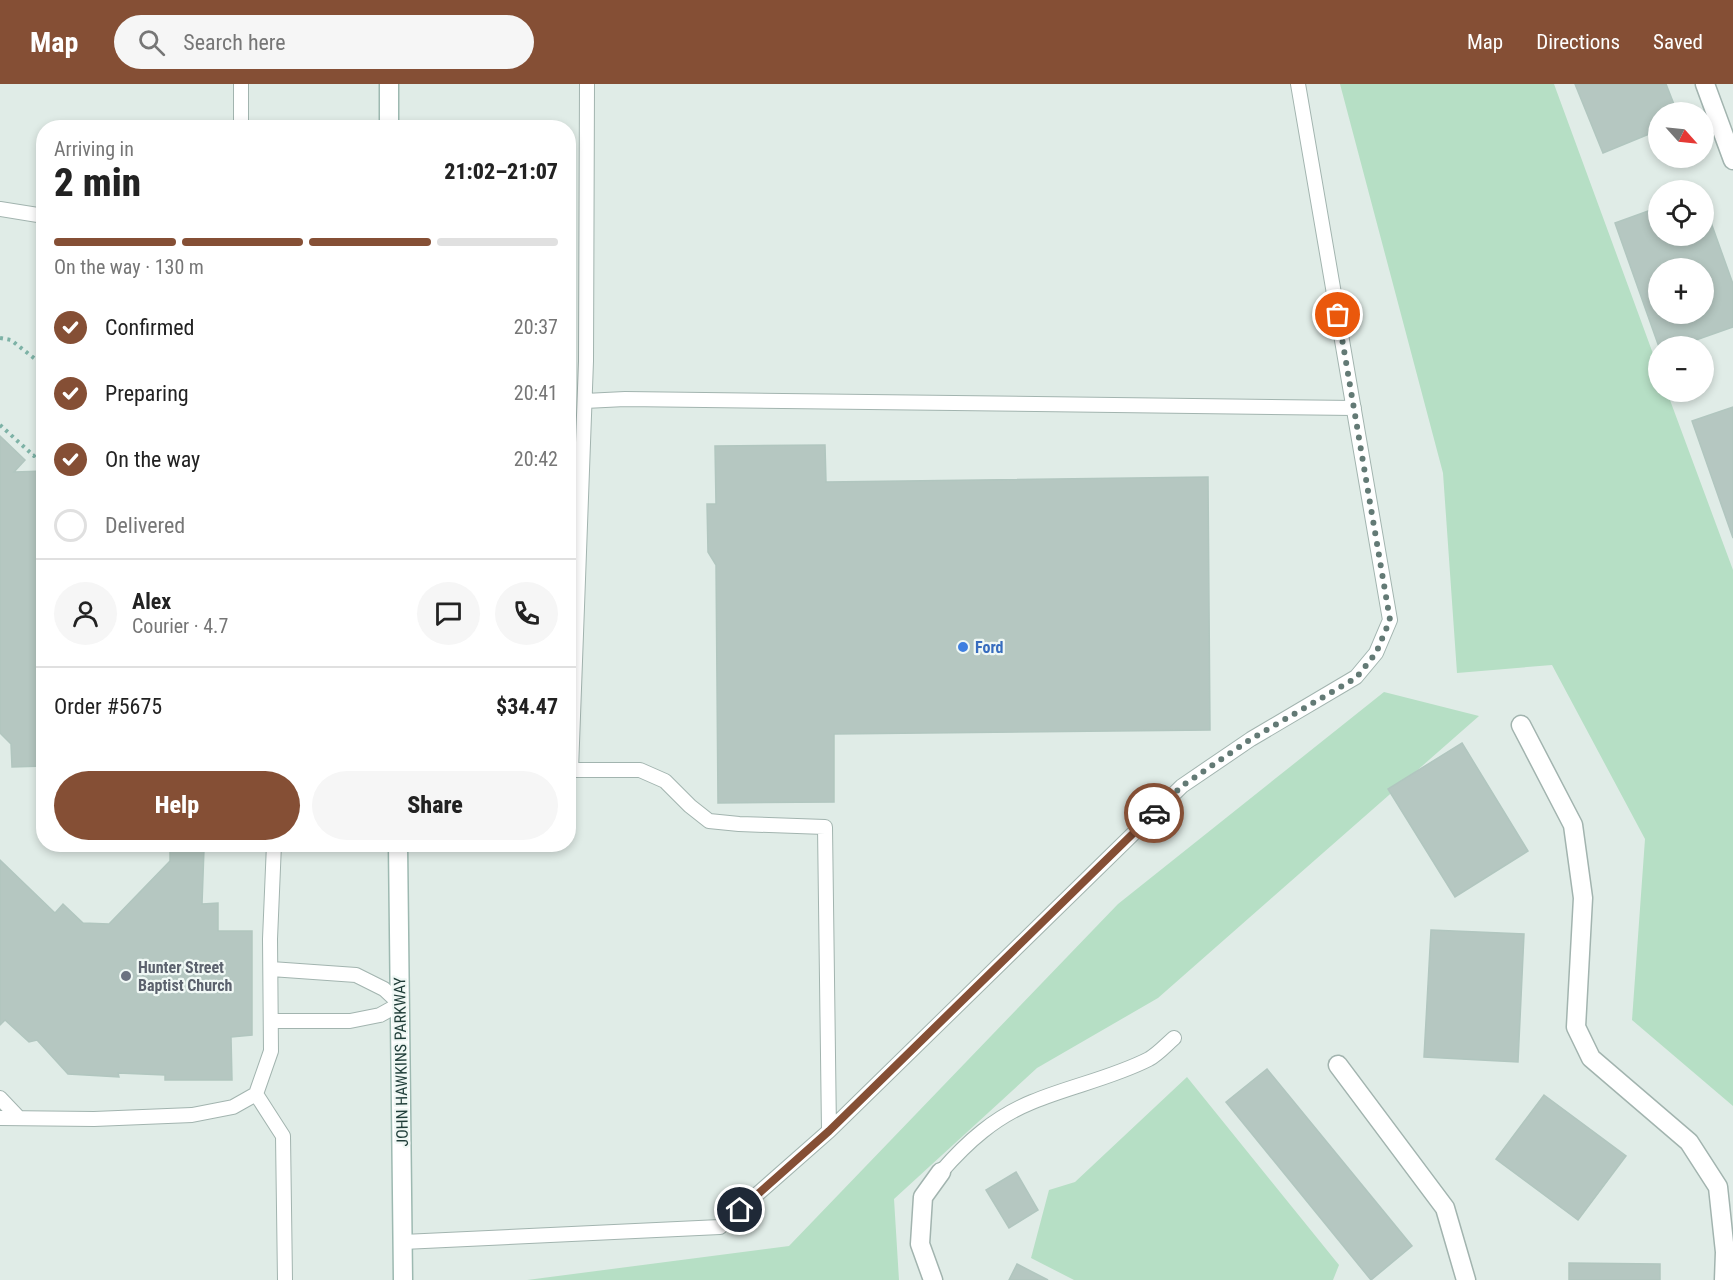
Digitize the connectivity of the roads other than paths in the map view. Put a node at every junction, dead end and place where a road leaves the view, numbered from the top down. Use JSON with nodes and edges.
{"nodes":[{"id":1,"x":241,"y":84,"type":"edge"},
{"id":2,"x":389,"y":84,"type":"edge"},
{"id":3,"x":587,"y":84,"type":"edge"},
{"id":4,"x":1298,"y":84,"type":"edge"},
{"id":5,"x":1705,"y":84,"type":"edge"},
{"id":6,"x":241,"y":120,"type":"edge"},
{"id":7,"x":389,"y":120,"type":"edge"},
{"id":8,"x":1733,"y":160,"type":"edge"},
{"id":9,"x":0,"y":209,"type":"edge"},
{"id":10,"x":36,"y":215,"type":"edge"},
{"id":11,"x":585,"y":401,"type":"junction"},
{"id":12,"x":1354,"y":408,"type":"junction"},
{"id":13,"x":576,"y":622,"type":"edge"},
{"id":14,"x":1521,"y":724,"type":"dead end"},
{"id":15,"x":576,"y":770,"type":"edge"},
{"id":16,"x":274,"y":852,"type":"edge"},
{"id":17,"x":398,"y":852,"type":"edge"},
{"id":18,"x":271,"y":969,"type":"junction"},
{"id":19,"x":400,"y":1004,"type":"junction"},
{"id":20,"x":272,"y":1021,"type":"junction"},
{"id":21,"x":1174,"y":1038,"type":"dead end"},
{"id":22,"x":1338,"y":1065,"type":"dead end"},
{"id":23,"x":256,"y":1094,"type":"junction"},
{"id":24,"x":0,"y":1098,"type":"edge"},
{"id":25,"x":0,"y":1118,"type":"edge"},
{"id":26,"x":19,"y":1118,"type":"junction"},
{"id":27,"x":829,"y":1131,"type":"junction"},
{"id":28,"x":941,"y":1172,"type":"joint"},
{"id":29,"x":403,"y":1242,"type":"junction"},
{"id":30,"x":285,"y":1280,"type":"edge"},
{"id":31,"x":403,"y":1280,"type":"edge"},
{"id":32,"x":933,"y":1280,"type":"edge"},
{"id":33,"x":1466,"y":1280,"type":"edge"},
{"id":34,"x":1724,"y":1280,"type":"edge"}],
"edges":[{"from":1,"to":6,"type":"lane"},
{"from":2,"to":7,"type":"street"},
{"from":3,"to":11,"type":"lane"},
{"from":4,"to":12,"type":"lane"},
{"from":5,"to":8,"type":"street"},
{"from":9,"to":10,"type":"lane"},
{"from":11,"to":12,"type":"lane"},
{"from":11,"to":13,"type":"lane"},
{"from":12,"to":27,"type":"lane"},
{"from":14,"to":34,"type":"street"},
{"from":15,"to":27,"type":"lane"},
{"from":16,"to":18,"type":"lane"},
{"from":17,"to":19,"type":"street","name":"JOHN HAWKINS PARKWAY"},
{"from":18,"to":19,"type":"lane"},
{"from":18,"to":20,"type":"lane"},
{"from":19,"to":20,"type":"lane"},
{"from":19,"to":29,"type":"street","name":"JOHN HAWKINS PARKWAY"},
{"from":20,"to":23,"type":"lane"},
{"from":21,"to":28,"type":"lane"},
{"from":22,"to":33,"type":"street"},
{"from":23,"to":26,"type":"lane"},
{"from":23,"to":30,"type":"lane"},
{"from":24,"to":26,"type":"lane"},
{"from":25,"to":26,"type":"lane"},
{"from":27,"to":29,"type":"lane"},
{"from":28,"to":32,"type":"street"},
{"from":29,"to":31,"type":"street","name":"JOHN HAWKINS PARKWAY"}]}
